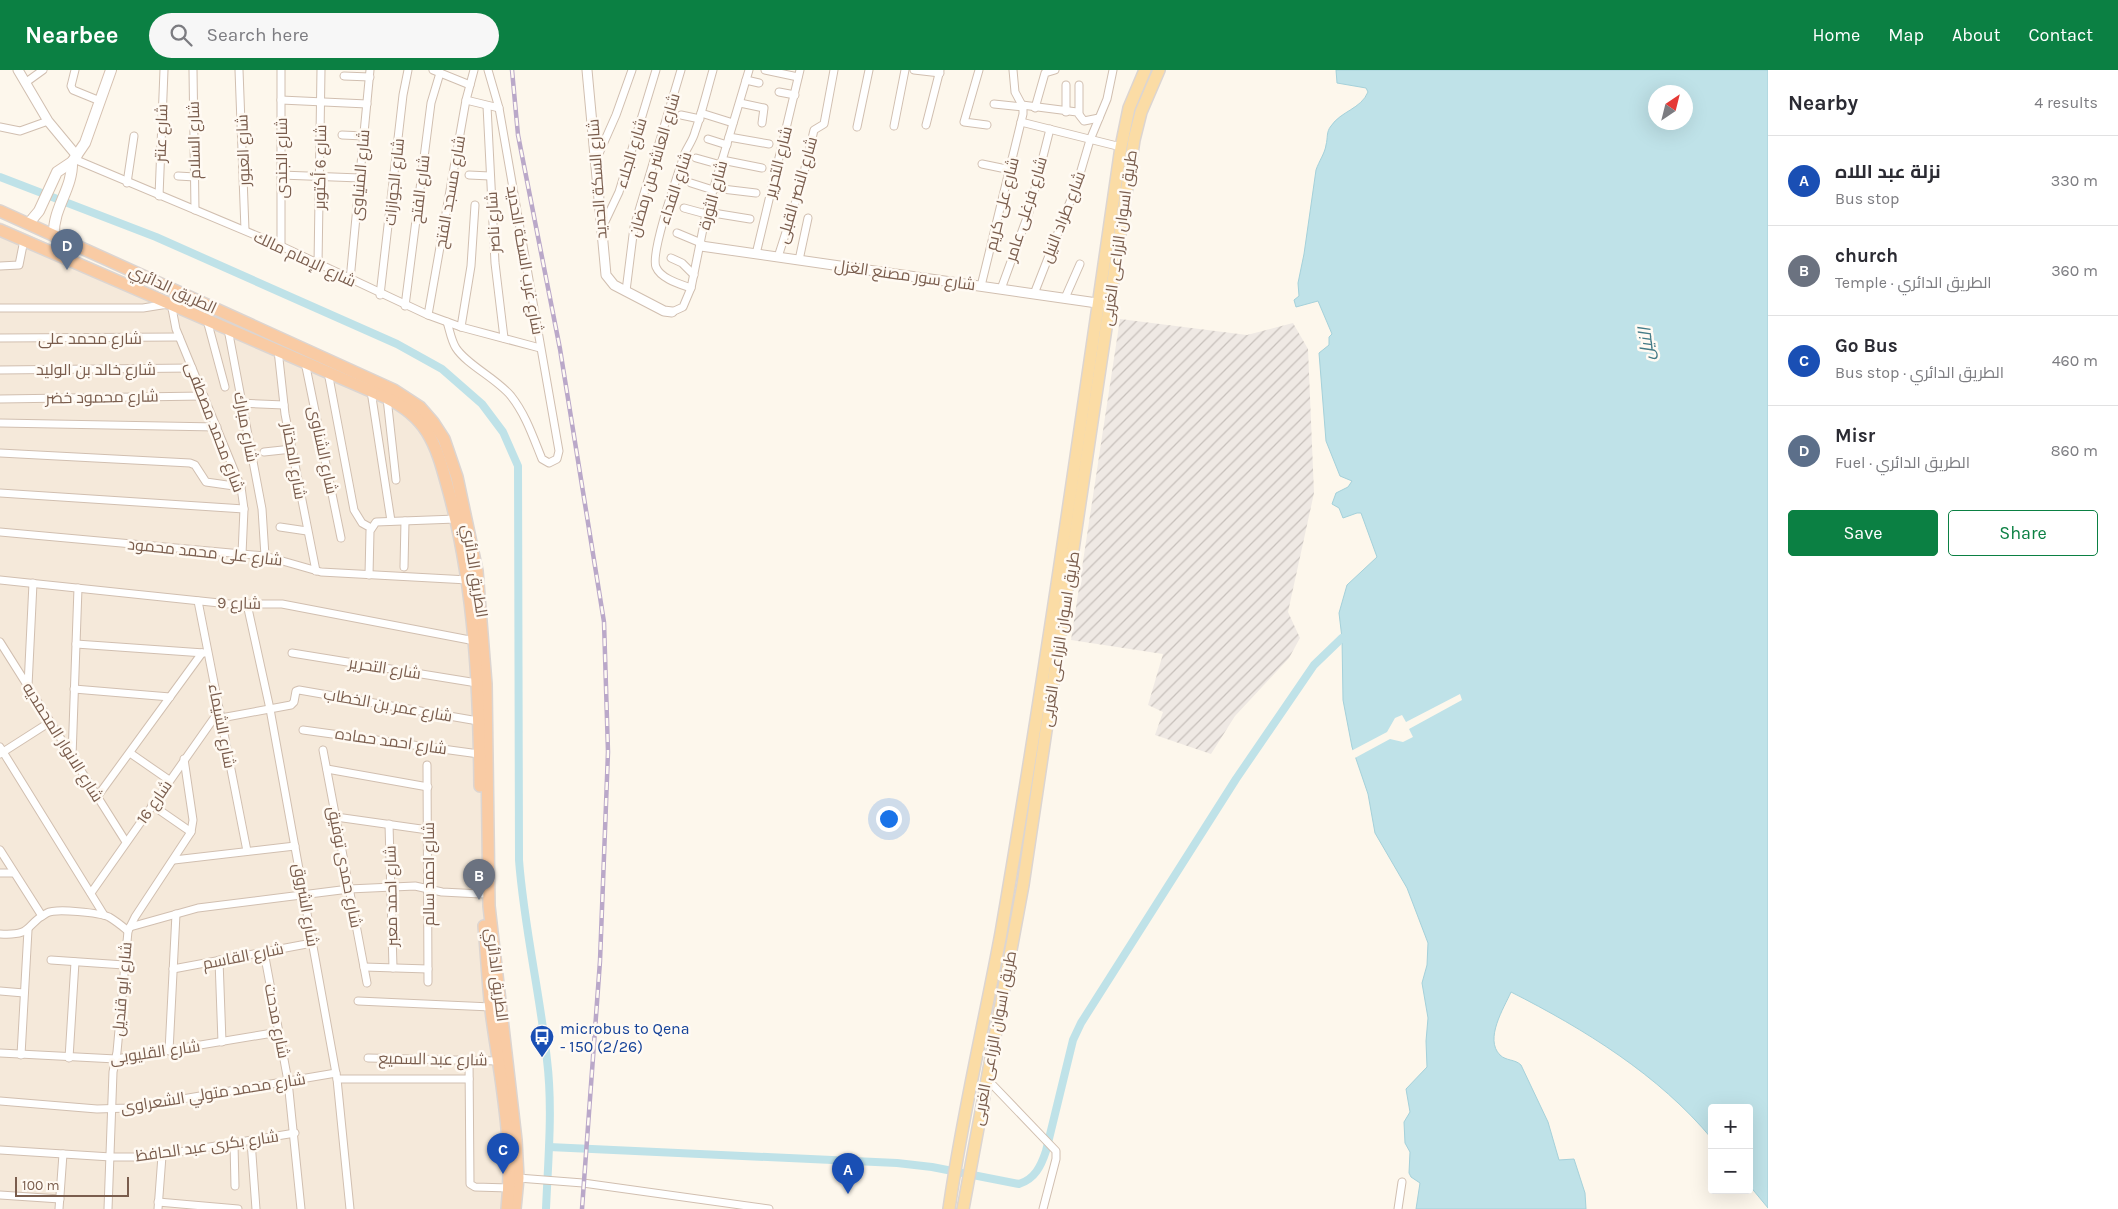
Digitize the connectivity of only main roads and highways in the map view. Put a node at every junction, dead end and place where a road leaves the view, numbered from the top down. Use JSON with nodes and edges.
{"nodes":[{"id":1,"x":111,"y":70,"type":"edge"},
{"id":2,"x":1145,"y":70,"type":"edge"},
{"id":3,"x":1159,"y":70,"type":"edge"},
{"id":4,"x":1129,"y":108,"type":"junction"},
{"id":5,"x":1141,"y":112,"type":"junction"},
{"id":6,"x":74,"y":159,"type":"junction"},
{"id":7,"x":0,"y":211,"type":"edge"},
{"id":8,"x":29,"y":223,"type":"junction"},
{"id":9,"x":0,"y":230,"type":"edge"},
{"id":10,"x":54,"y":234,"type":"junction"},
{"id":11,"x":1104,"y":304,"type":"junction"},
{"id":12,"x":258,"y":328,"type":"junction"},
{"id":13,"x":255,"y":340,"type":"junction"},
{"id":14,"x":1072,"y":480,"type":"junction"},
{"id":15,"x":1084,"y":482,"type":"junction"},
{"id":16,"x":1000,"y":934,"type":"junction"},
{"id":17,"x":1014,"y":936,"type":"junction"},
{"id":18,"x":494,"y":1003,"type":"junction"},
{"id":19,"x":498,"y":1024,"type":"junction"},
{"id":20,"x":507,"y":1209,"type":"edge"},
{"id":21,"x":515,"y":1209,"type":"edge"},
{"id":22,"x":948,"y":1209,"type":"edge"},
{"id":23,"x":962,"y":1209,"type":"edge"}],
"edges":[{"from":1,"to":6,"type":"main road"},
{"from":2,"to":4,"type":"main road","name":"طريق اسوان الزراعى الغربى"},
{"from":3,"to":5,"type":"main road","name":"طريق اسوان الزراعى الغربى"},
{"from":4,"to":5,"type":"main road"},
{"from":4,"to":11,"type":"main road","name":"طريق اسوان الزراعى الغربى"},
{"from":5,"to":11,"type":"main road","name":"طريق اسوان الزراعى الغربى"},
{"from":6,"to":8,"type":"main road"},
{"from":6,"to":10,"type":"main road"},
{"from":7,"to":8,"type":"highway","name":"الطريق الدائري"},
{"from":8,"to":10,"type":"highway","name":"الطريق الدائري"},
{"from":9,"to":13,"type":"highway","name":"الطريق الدائري"},
{"from":10,"to":12,"type":"highway","name":"الطريق الدائري"},
{"from":11,"to":14,"type":"main road","name":"طريق اسوان الزراعى الغربى"},
{"from":11,"to":15,"type":"main road","name":"طريق اسوان الزراعى الغربى"},
{"from":12,"to":13,"type":"highway"},
{"from":12,"to":18,"type":"highway","name":"الطريق الدائري"},
{"from":13,"to":18,"type":"highway","name":"الطريق الدائري"},
{"from":14,"to":15,"type":"main road"},
{"from":14,"to":16,"type":"main road","name":"طريق اسوان الزراعى الغربى"},
{"from":15,"to":17,"type":"main road","name":"طريق اسوان الزراعى الغربى"},
{"from":16,"to":17,"type":"main road"},
{"from":16,"to":22,"type":"main road","name":"طريق اسوان الزراعى الغربى"},
{"from":17,"to":23,"type":"main road","name":"طريق اسوان الزراعى الغربى"},
{"from":18,"to":19,"type":"highway","name":"الطريق الدائري"},
{"from":19,"to":20,"type":"highway","name":"الطريق الدائري"},
{"from":19,"to":21,"type":"highway","name":"الطريق الدائري"}]}
